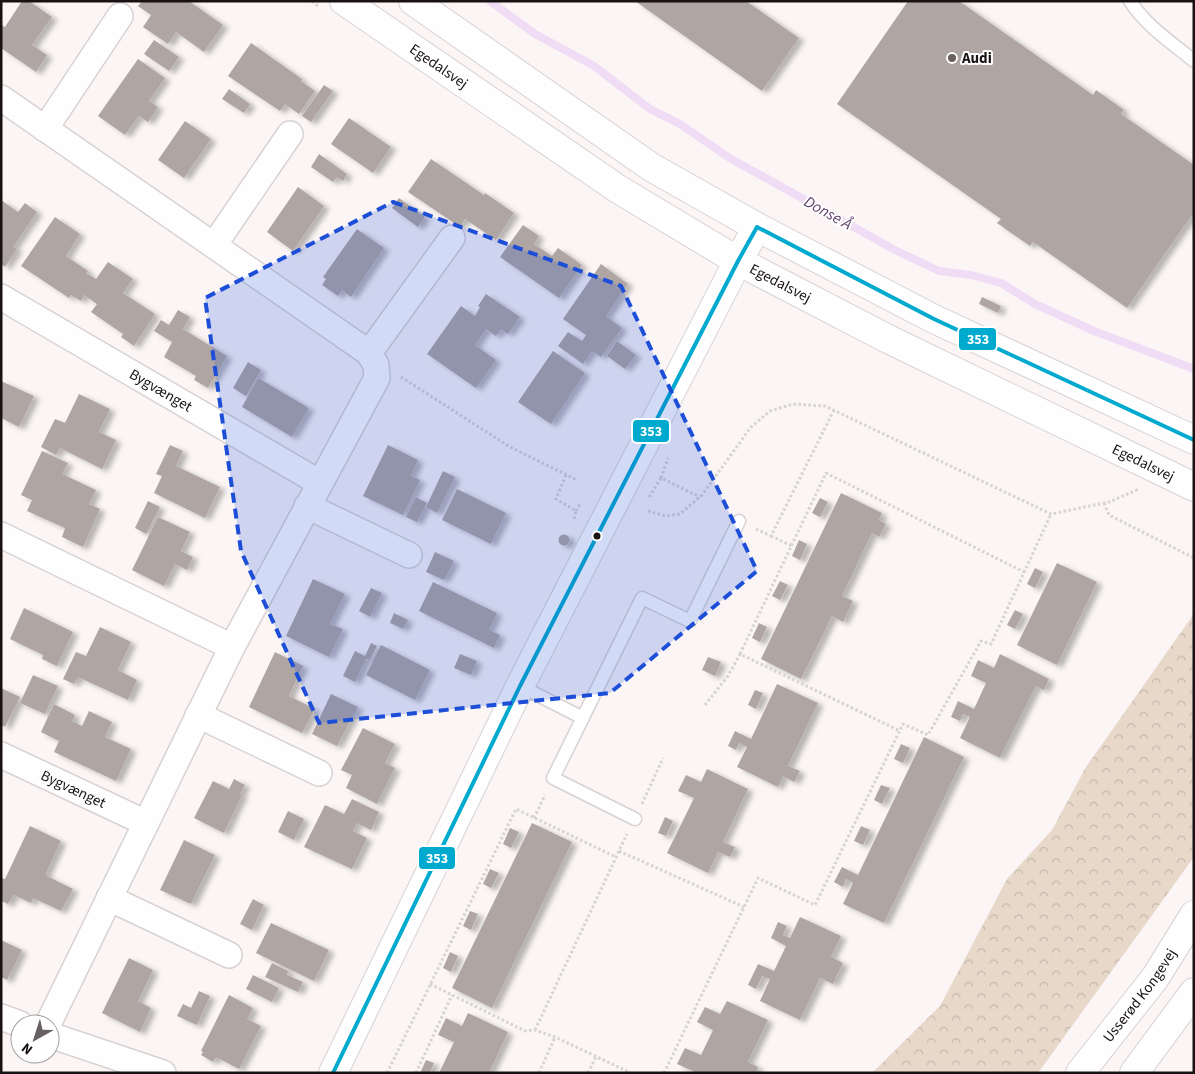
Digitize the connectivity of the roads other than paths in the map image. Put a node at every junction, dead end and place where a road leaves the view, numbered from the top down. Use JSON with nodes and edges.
{"nodes":[{"id":1,"x":344,"y":1,"type":"edge"},
{"id":2,"x":413,"y":1,"type":"edge"},
{"id":3,"x":1130,"y":1,"type":"edge"},
{"id":4,"x":120,"y":16,"type":"dead end"},
{"id":5,"x":1194,"y":61,"type":"edge"},
{"id":6,"x":1,"y":98,"type":"edge"},
{"id":7,"x":45,"y":129,"type":"junction"},
{"id":8,"x":290,"y":134,"type":"dead end"},
{"id":9,"x":757,"y":227,"type":"junction"},
{"id":10,"x":452,"y":238,"type":"dead end"},
{"id":11,"x":214,"y":246,"type":"junction"},
{"id":12,"x":738,"y":262,"type":"junction"},
{"id":13,"x":1,"y":297,"type":"edge"},
{"id":14,"x":373,"y":359,"type":"junction"},
{"id":15,"x":1194,"y":440,"type":"edge"},
{"id":16,"x":320,"y":483,"type":"junction"},
{"id":17,"x":1194,"y":486,"type":"edge"},
{"id":18,"x":308,"y":506,"type":"junction"},
{"id":19,"x":740,"y":521,"type":"road end"},
{"id":20,"x":1,"y":535,"type":"edge"},
{"id":21,"x":409,"y":555,"type":"dead end"},
{"id":22,"x":232,"y":647,"type":"junction"},
{"id":23,"x":520,"y":686,"type":"junction"},
{"id":24,"x":198,"y":715,"type":"junction"},
{"id":25,"x":582,"y":718,"type":"junction"},
{"id":26,"x":1,"y":755,"type":"edge"},
{"id":27,"x":319,"y":773,"type":"dead end"},
{"id":28,"x":635,"y":819,"type":"road end"},
{"id":29,"x":146,"y":823,"type":"junction"},
{"id":30,"x":109,"y":898,"type":"junction"},
{"id":31,"x":1194,"y":915,"type":"edge"},
{"id":32,"x":229,"y":955,"type":"dead end"},
{"id":33,"x":1194,"y":992,"type":"edge"},
{"id":34,"x":53,"y":1014,"type":"edge"},
{"id":35,"x":60,"y":1038,"type":"edge"},
{"id":36,"x":162,"y":1073,"type":"edge"},
{"id":37,"x":333,"y":1073,"type":"edge"},
{"id":38,"x":1080,"y":1073,"type":"edge"},
{"id":39,"x":1134,"y":1073,"type":"edge"}],
"edges":[{"from":1,"to":12,"type":"street","name":"Egedalsvej"},
{"from":2,"to":9,"type":"street"},
{"from":3,"to":5,"type":"lane"},
{"from":4,"to":7,"type":"street"},
{"from":6,"to":7,"type":"street"},
{"from":7,"to":11,"type":"street"},
{"from":8,"to":11,"type":"street"},
{"from":9,"to":12,"type":"street"},
{"from":9,"to":15,"type":"street"},
{"from":10,"to":14,"type":"street"},
{"from":11,"to":14,"type":"street"},
{"from":12,"to":17,"type":"street","name":"Egedalsvej"},
{"from":12,"to":23,"type":"street"},
{"from":13,"to":16,"type":"street","name":"Bygvænget"},
{"from":14,"to":16,"type":"street"},
{"from":16,"to":18,"type":"street"},
{"from":18,"to":21,"type":"street"},
{"from":18,"to":22,"type":"street"},
{"from":19,"to":25,"type":"lane"},
{"from":20,"to":22,"type":"street"},
{"from":22,"to":24,"type":"street"},
{"from":23,"to":25,"type":"lane"},
{"from":23,"to":37,"type":"street"},
{"from":24,"to":27,"type":"street"},
{"from":24,"to":29,"type":"street"},
{"from":25,"to":28,"type":"lane"},
{"from":26,"to":29,"type":"street","name":"Bygvænget"},
{"from":29,"to":30,"type":"street"},
{"from":30,"to":32,"type":"street"},
{"from":30,"to":34,"type":"street"},
{"from":31,"to":38,"type":"street","name":"Usserød Kongevej"},
{"from":33,"to":39,"type":"street"},
{"from":35,"to":36,"type":"street"}]}
